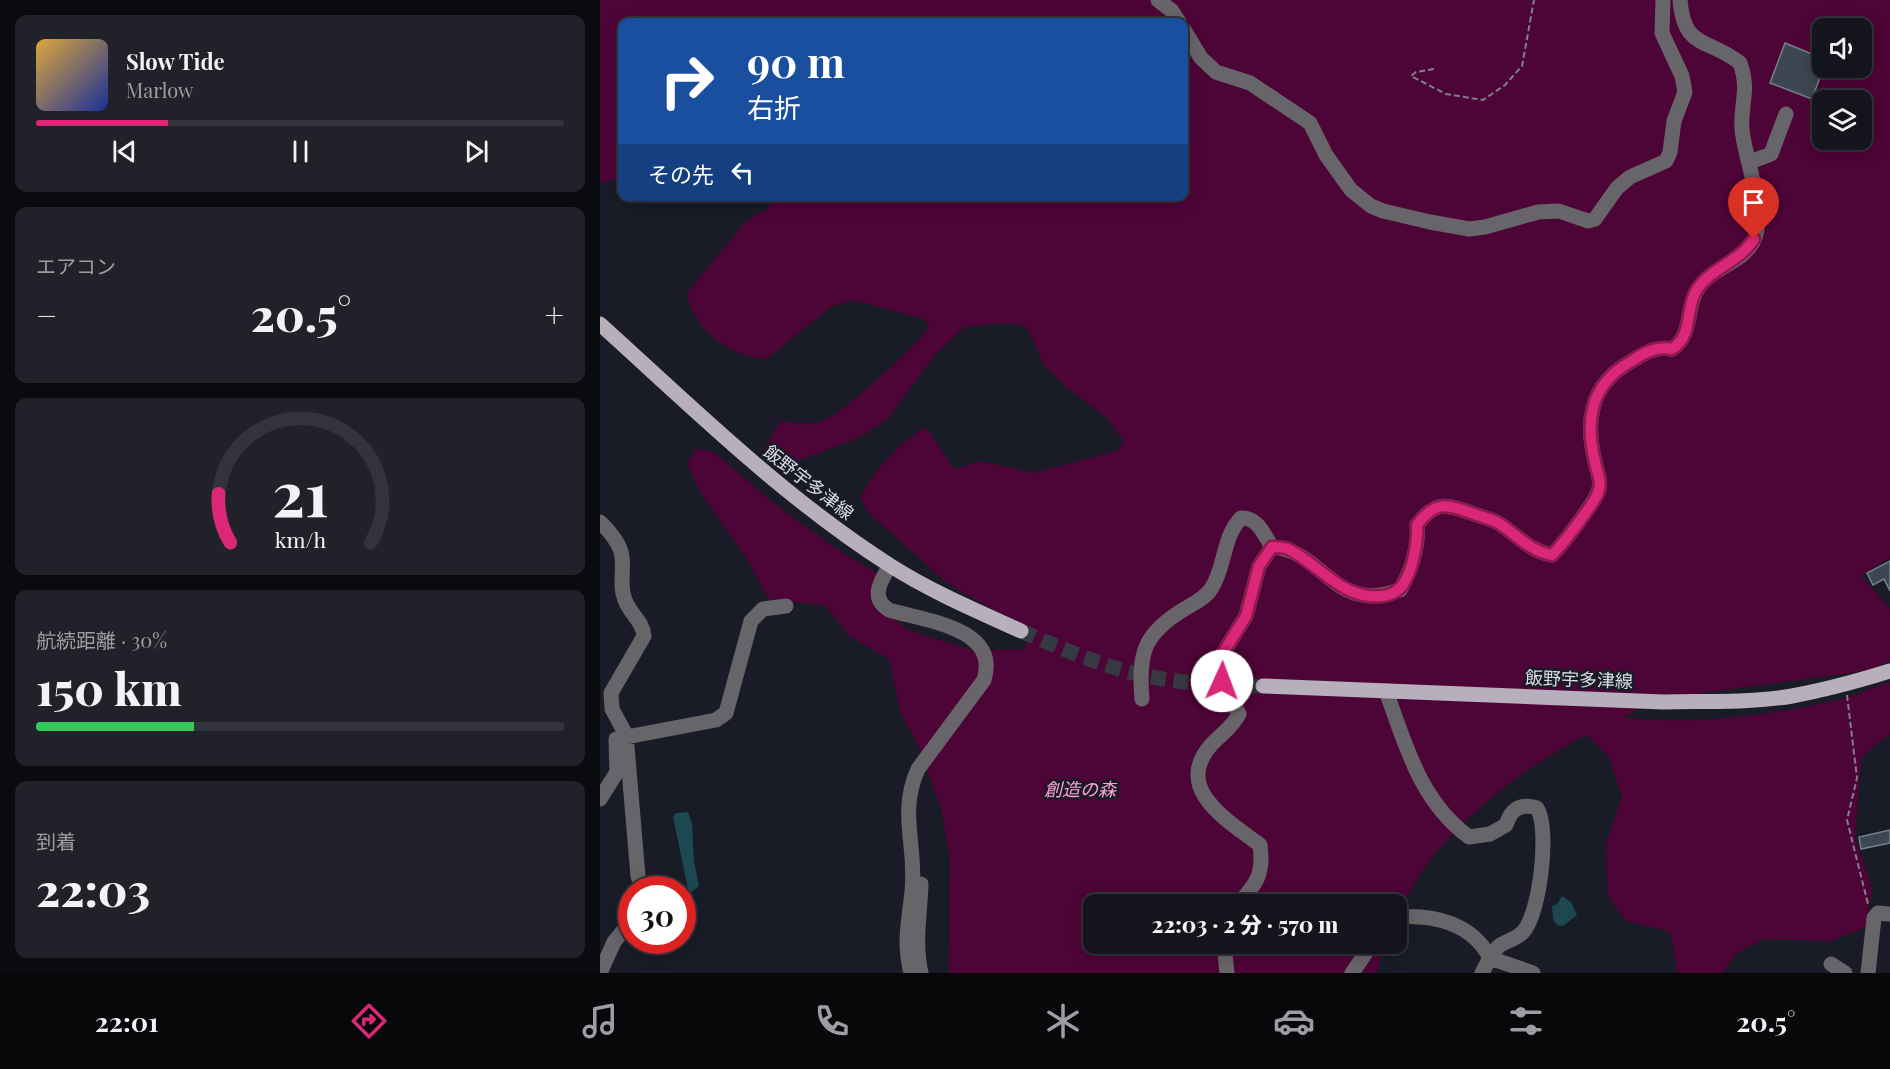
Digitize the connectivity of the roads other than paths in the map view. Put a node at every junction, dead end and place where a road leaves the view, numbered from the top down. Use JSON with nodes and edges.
{"nodes":[{"id":1,"x":1158,"y":0,"type":"edge"},
{"id":2,"x":1663,"y":0,"type":"edge"},
{"id":3,"x":1680,"y":0,"type":"edge"},
{"id":4,"x":1176,"y":18,"type":"edge"},
{"id":5,"x":1188,"y":37,"type":"edge"},
{"id":6,"x":1786,"y":114,"type":"dead end"},
{"id":7,"x":1750,"y":162,"type":"junction"},
{"id":8,"x":600,"y":324,"type":"edge"},
{"id":9,"x":600,"y":522,"type":"edge"},
{"id":10,"x":1272,"y":547,"type":"junction"},
{"id":11,"x":890,"y":566,"type":"junction"},
{"id":12,"x":786,"y":606,"type":"dead end"},
{"id":13,"x":1021,"y":631,"type":"tunnel mouth"},
{"id":14,"x":1890,"y":671,"type":"edge"},
{"id":15,"x":1263,"y":686,"type":"tunnel mouth"},
{"id":16,"x":1386,"y":691,"type":"junction"},
{"id":17,"x":1142,"y":699,"type":"dead end"},
{"id":18,"x":626,"y":735,"type":"junction"},
{"id":19,"x":600,"y":800,"type":"edge"},
{"id":20,"x":912,"y":868,"type":"junction"},
{"id":21,"x":638,"y":876,"type":"edge"},
{"id":22,"x":1247,"y":894,"type":"edge"},
{"id":23,"x":1890,"y":914,"type":"edge"},
{"id":24,"x":1407,"y":916,"type":"edge"},
{"id":25,"x":618,"y":937,"type":"edge"},
{"id":26,"x":1225,"y":954,"type":"edge"},
{"id":27,"x":1365,"y":954,"type":"edge"},
{"id":28,"x":1490,"y":958,"type":"junction"},
{"id":29,"x":1831,"y":964,"type":"dead end"},
{"id":30,"x":600,"y":973,"type":"edge"},
{"id":31,"x":911,"y":973,"type":"edge"},
{"id":32,"x":921,"y":973,"type":"edge"},
{"id":33,"x":1227,"y":973,"type":"edge"},
{"id":34,"x":1352,"y":973,"type":"edge"},
{"id":35,"x":1482,"y":973,"type":"edge"},
{"id":36,"x":1533,"y":973,"type":"edge"},
{"id":37,"x":1845,"y":973,"type":"edge"},
{"id":38,"x":1868,"y":973,"type":"edge"}],
"edges":[{"from":1,"to":4,"type":"street"},
{"from":2,"to":5,"type":"street"},
{"from":3,"to":7,"type":"street"},
{"from":6,"to":7,"type":"street"},
{"from":7,"to":10,"type":"street"},
{"from":8,"to":11,"type":"main road","name":"飯野宇多津線"},
{"from":9,"to":18,"type":"street"},
{"from":10,"to":17,"type":"street"},
{"from":10,"to":22,"type":"street"},
{"from":11,"to":13,"type":"main road","name":"飯野宇多津線"},
{"from":11,"to":20,"type":"street"},
{"from":12,"to":18,"type":"street"},
{"from":14,"to":16,"type":"main road","name":"飯野宇多津線"},
{"from":15,"to":16,"type":"main road","name":"飯野宇多津線"},
{"from":16,"to":28,"type":"street"},
{"from":18,"to":19,"type":"street"},
{"from":18,"to":21,"type":"street"},
{"from":20,"to":31,"type":"street"},
{"from":20,"to":32,"type":"street"},
{"from":23,"to":38,"type":"street"},
{"from":24,"to":28,"type":"street"},
{"from":25,"to":30,"type":"street"},
{"from":26,"to":33,"type":"street"},
{"from":27,"to":34,"type":"street"},
{"from":28,"to":35,"type":"street"},
{"from":28,"to":36,"type":"street"},
{"from":29,"to":37,"type":"street"}]}
